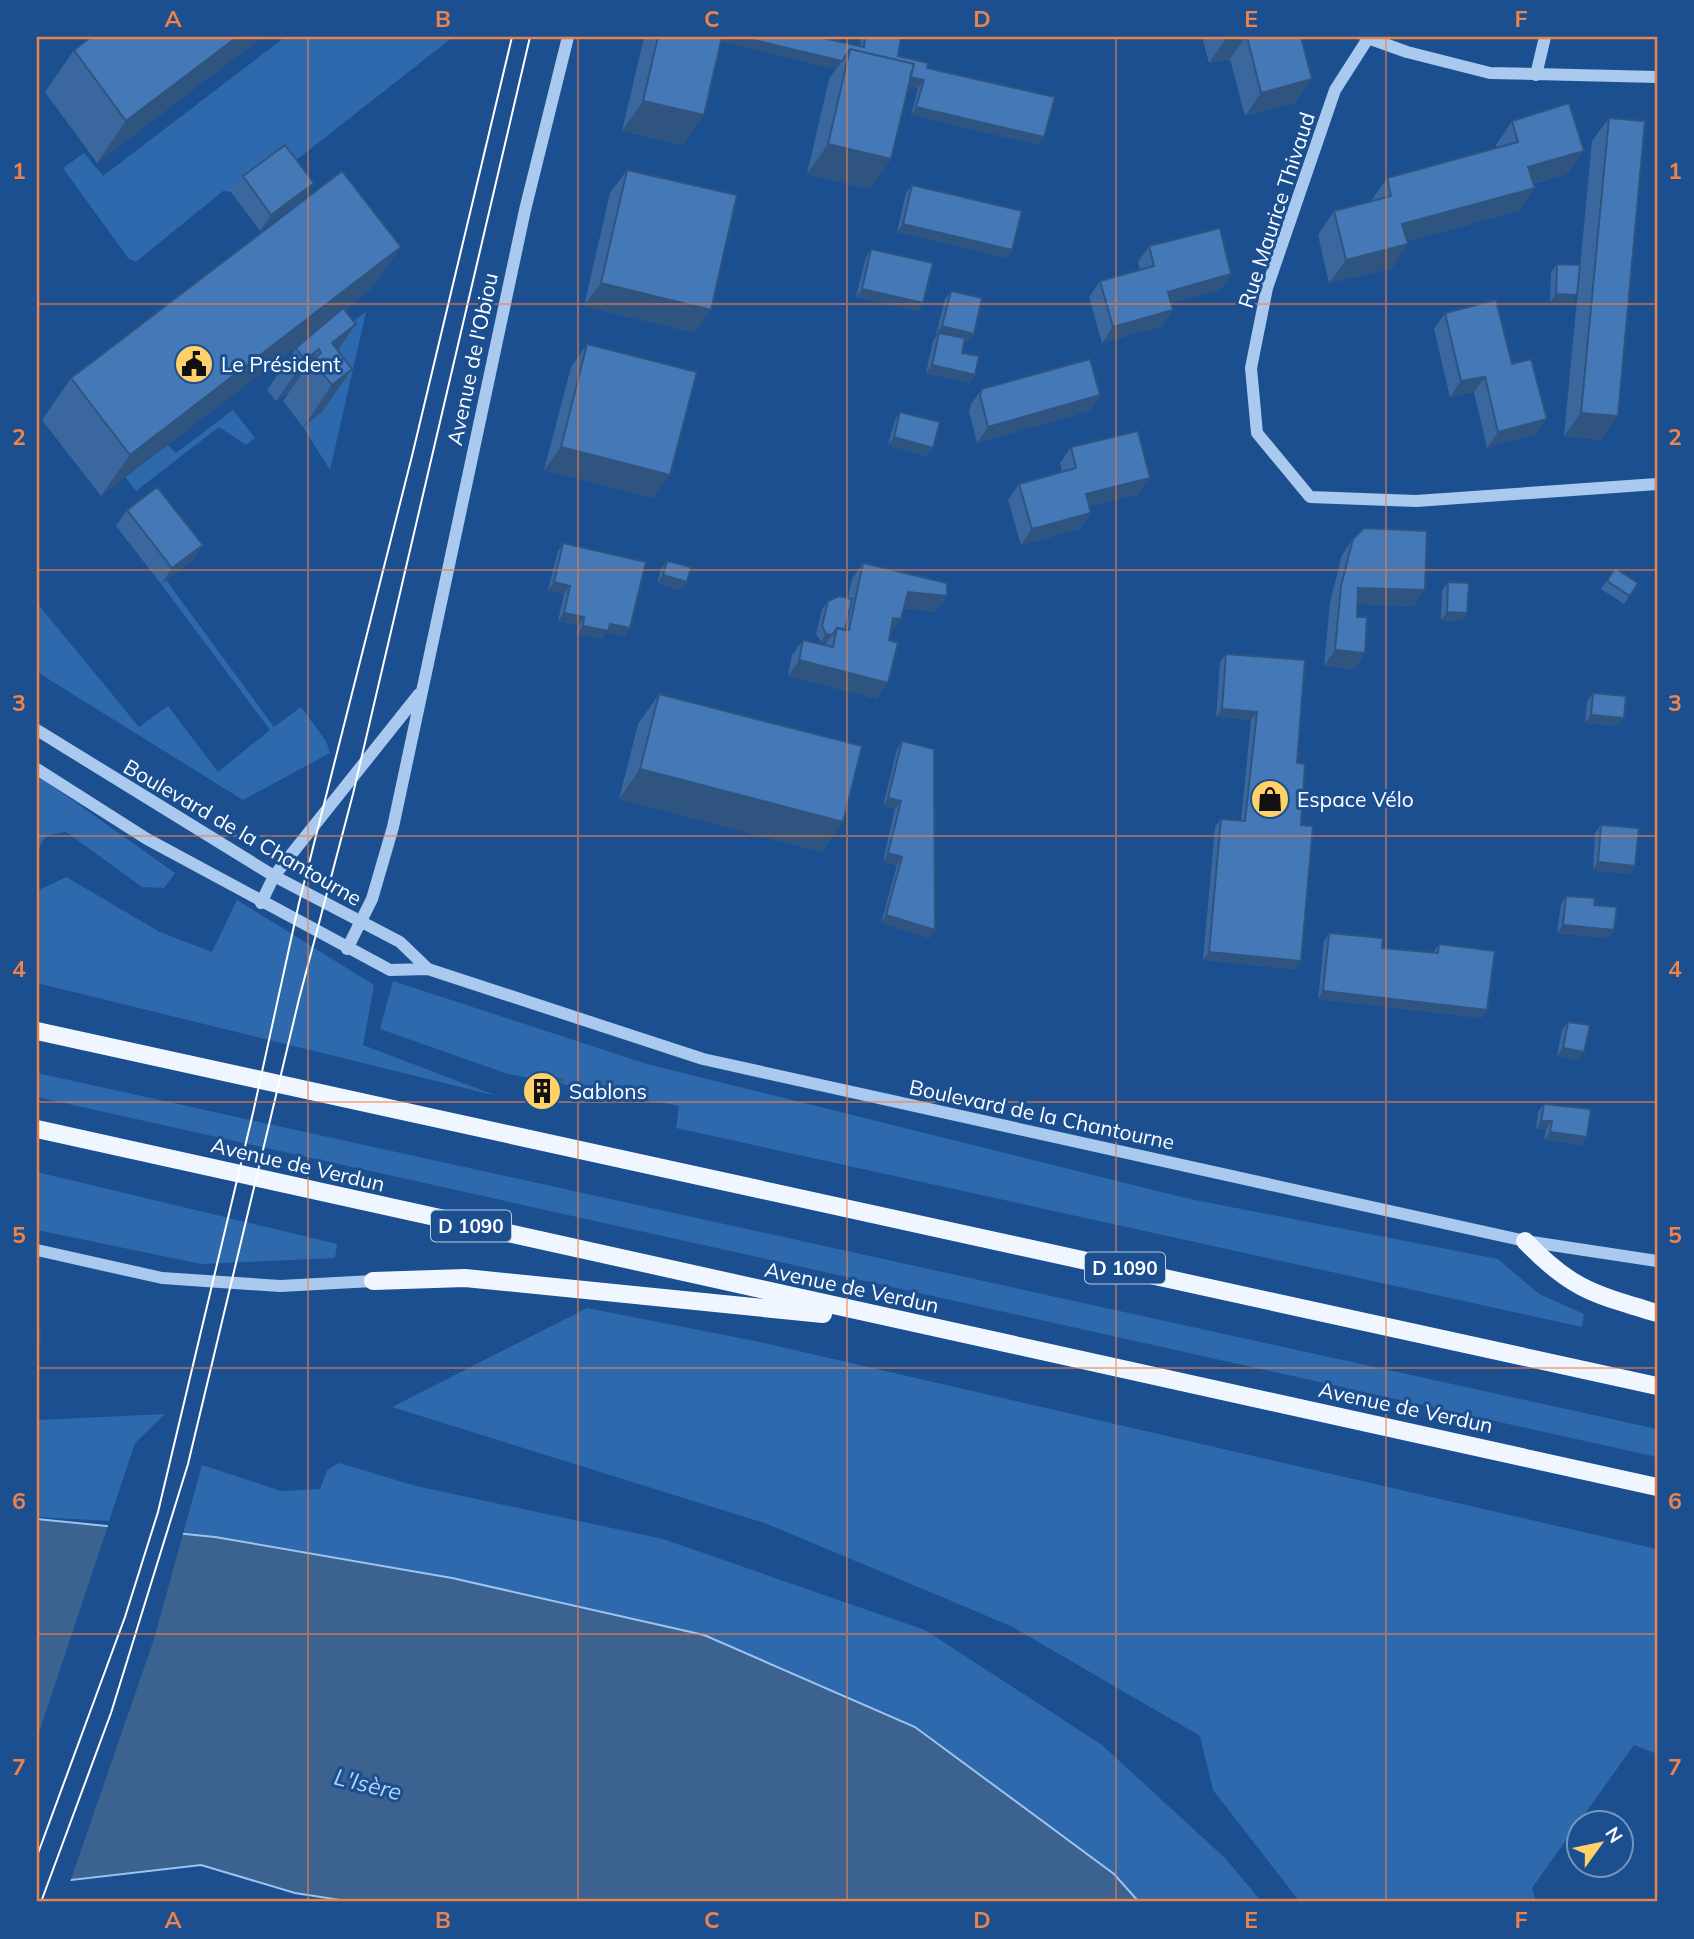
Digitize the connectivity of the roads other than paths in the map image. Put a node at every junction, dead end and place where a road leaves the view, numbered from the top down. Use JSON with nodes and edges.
{"nodes":[{"id":1,"x":568,"y":37,"type":"edge"},
{"id":2,"x":1545,"y":37,"type":"edge"},
{"id":3,"x":1366,"y":38,"type":"edge"},
{"id":4,"x":1536,"y":75,"type":"junction"},
{"id":5,"x":1657,"y":77,"type":"edge"},
{"id":6,"x":1657,"y":484,"type":"edge"},
{"id":7,"x":421,"y":691,"type":"junction"},
{"id":8,"x":37,"y":730,"type":"edge"},
{"id":9,"x":37,"y":769,"type":"edge"},
{"id":10,"x":274,"y":876,"type":"junction"},
{"id":11,"x":261,"y":903,"type":"junction"},
{"id":12,"x":359,"y":922,"type":"junction"},
{"id":13,"x":347,"y":950,"type":"junction"},
{"id":14,"x":428,"y":969,"type":"junction"},
{"id":15,"x":37,"y":1031,"type":"edge"},
{"id":16,"x":37,"y":1129,"type":"edge"},
{"id":17,"x":1524,"y":1241,"type":"junction"},
{"id":18,"x":37,"y":1250,"type":"edge"},
{"id":19,"x":1657,"y":1261,"type":"edge"},
{"id":20,"x":373,"y":1281,"type":"joint"},
{"id":21,"x":1657,"y":1313,"type":"edge"},
{"id":22,"x":906,"y":1323,"type":"junction"},
{"id":23,"x":1657,"y":1385,"type":"edge"},
{"id":24,"x":1657,"y":1487,"type":"edge"}],
"edges":[{"from":1,"to":7,"type":"street","name":"Avenue de l'Obiou"},
{"from":2,"to":4,"type":"street"},
{"from":3,"to":4,"type":"street"},
{"from":3,"to":6,"type":"street","name":"Rue Maurice Thivaud"},
{"from":4,"to":5,"type":"street"},
{"from":7,"to":10,"type":"street","name":"Avenue de l'Obiou"},
{"from":7,"to":12,"type":"street","name":"Avenue de l'Obiou"},
{"from":8,"to":10,"type":"street","name":"Boulevard de la Chantourne"},
{"from":9,"to":11,"type":"street","name":"Boulevard de la Chantourne"},
{"from":10,"to":11,"type":"street","name":"Avenue de l'Obiou"},
{"from":10,"to":12,"type":"street","name":"Boulevard de la Chantourne"},
{"from":11,"to":13,"type":"street","name":"Boulevard de la Chantourne"},
{"from":12,"to":13,"type":"street","name":"Avenue de l'Obiou"},
{"from":12,"to":14,"type":"street","name":"Boulevard de la Chantourne"},
{"from":13,"to":14,"type":"street","name":"Boulevard de la Chantourne"},
{"from":14,"to":17,"type":"street","name":"Boulevard de la Chantourne"},
{"from":15,"to":23,"type":"main road","number":"D 1090"},
{"from":16,"to":22,"type":"main road","name":"Avenue de Verdun","number":"D 1090"},
{"from":17,"to":19,"type":"street","name":"Boulevard de la Chantourne"},
{"from":17,"to":21,"type":"main road"},
{"from":18,"to":20,"type":"street"},
{"from":20,"to":22,"type":"main road"},
{"from":22,"to":24,"type":"main road","name":"Avenue de Verdun","number":"D 1090"}]}
